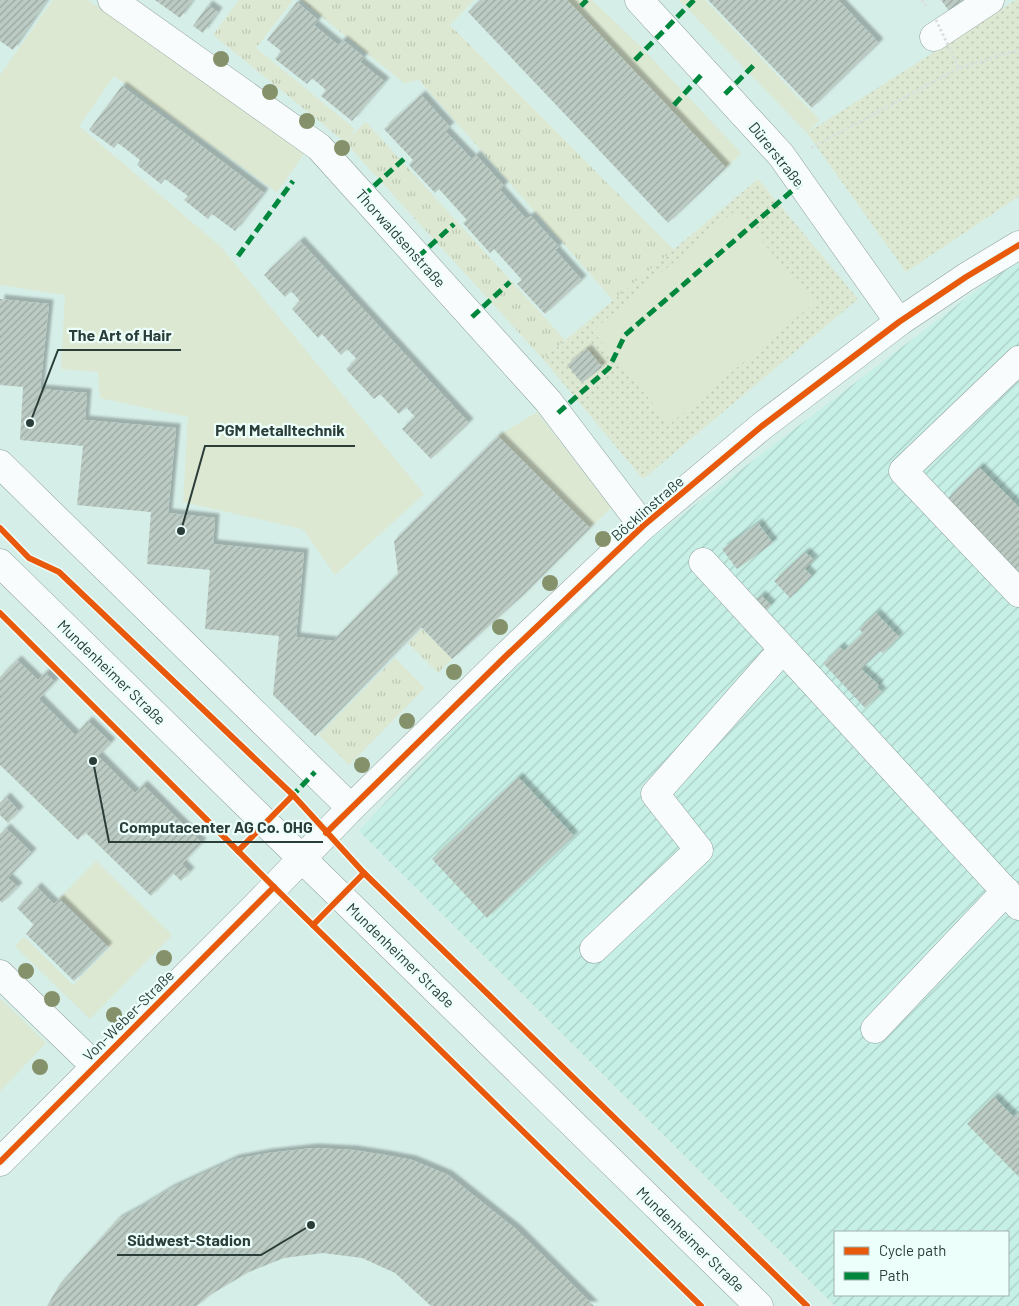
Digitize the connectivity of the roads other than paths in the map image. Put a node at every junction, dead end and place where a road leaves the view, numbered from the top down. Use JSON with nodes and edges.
{"nodes":[{"id":1,"x":112,"y":0,"type":"edge"},
{"id":2,"x":639,"y":0,"type":"edge"},
{"id":3,"x":990,"y":0,"type":"edge"},
{"id":4,"x":935,"y":28,"type":"road end"},
{"id":5,"x":1019,"y":245,"type":"edge"},
{"id":6,"x":900,"y":322,"type":"junction"},
{"id":7,"x":1019,"y":360,"type":"edge"},
{"id":8,"x":0,"y":464,"type":"edge"},
{"id":9,"x":643,"y":526,"type":"junction"},
{"id":10,"x":703,"y":562,"type":"dead end"},
{"id":11,"x":0,"y":563,"type":"edge"},
{"id":12,"x":1019,"y":593,"type":"edge"},
{"id":13,"x":783,"y":649,"type":"junction"},
{"id":14,"x":352,"y":808,"type":"junction"},
{"id":15,"x":302,"y":858,"type":"junction"},
{"id":16,"x":1012,"y":898,"type":"edge"},
{"id":17,"x":594,"y":949,"type":"dead end"},
{"id":18,"x":0,"y":974,"type":"edge"},
{"id":19,"x":875,"y":1029,"type":"dead end"},
{"id":20,"x":95,"y":1066,"type":"junction"},
{"id":21,"x":0,"y":1162,"type":"edge"},
{"id":22,"x":759,"y":1306,"type":"edge"}],
"edges":[{"from":1,"to":9,"type":"street","name":"Thorwaldsenstraße"},
{"from":2,"to":6,"type":"street","name":"Dürerstraße"},
{"from":3,"to":4,"type":"street"},
{"from":5,"to":6,"type":"street","name":"Böcklinstraße"},
{"from":6,"to":9,"type":"street","name":"Böcklinstraße"},
{"from":7,"to":12,"type":"street"},
{"from":8,"to":14,"type":"street"},
{"from":9,"to":14,"type":"street","name":"Böcklinstraße"},
{"from":10,"to":13,"type":"street"},
{"from":11,"to":15,"type":"street","name":"Mundenheimer Straße"},
{"from":13,"to":16,"type":"street"},
{"from":13,"to":17,"type":"street"},
{"from":14,"to":15,"type":"street","name":"Böcklinstraße"},
{"from":15,"to":20,"type":"street","name":"Von-Weber-Straße"},
{"from":15,"to":22,"type":"street","name":"Mundenheimer Straße"},
{"from":16,"to":19,"type":"street"},
{"from":18,"to":20,"type":"street"},
{"from":20,"to":21,"type":"street","name":"Von-Weber-Straße"}]}
